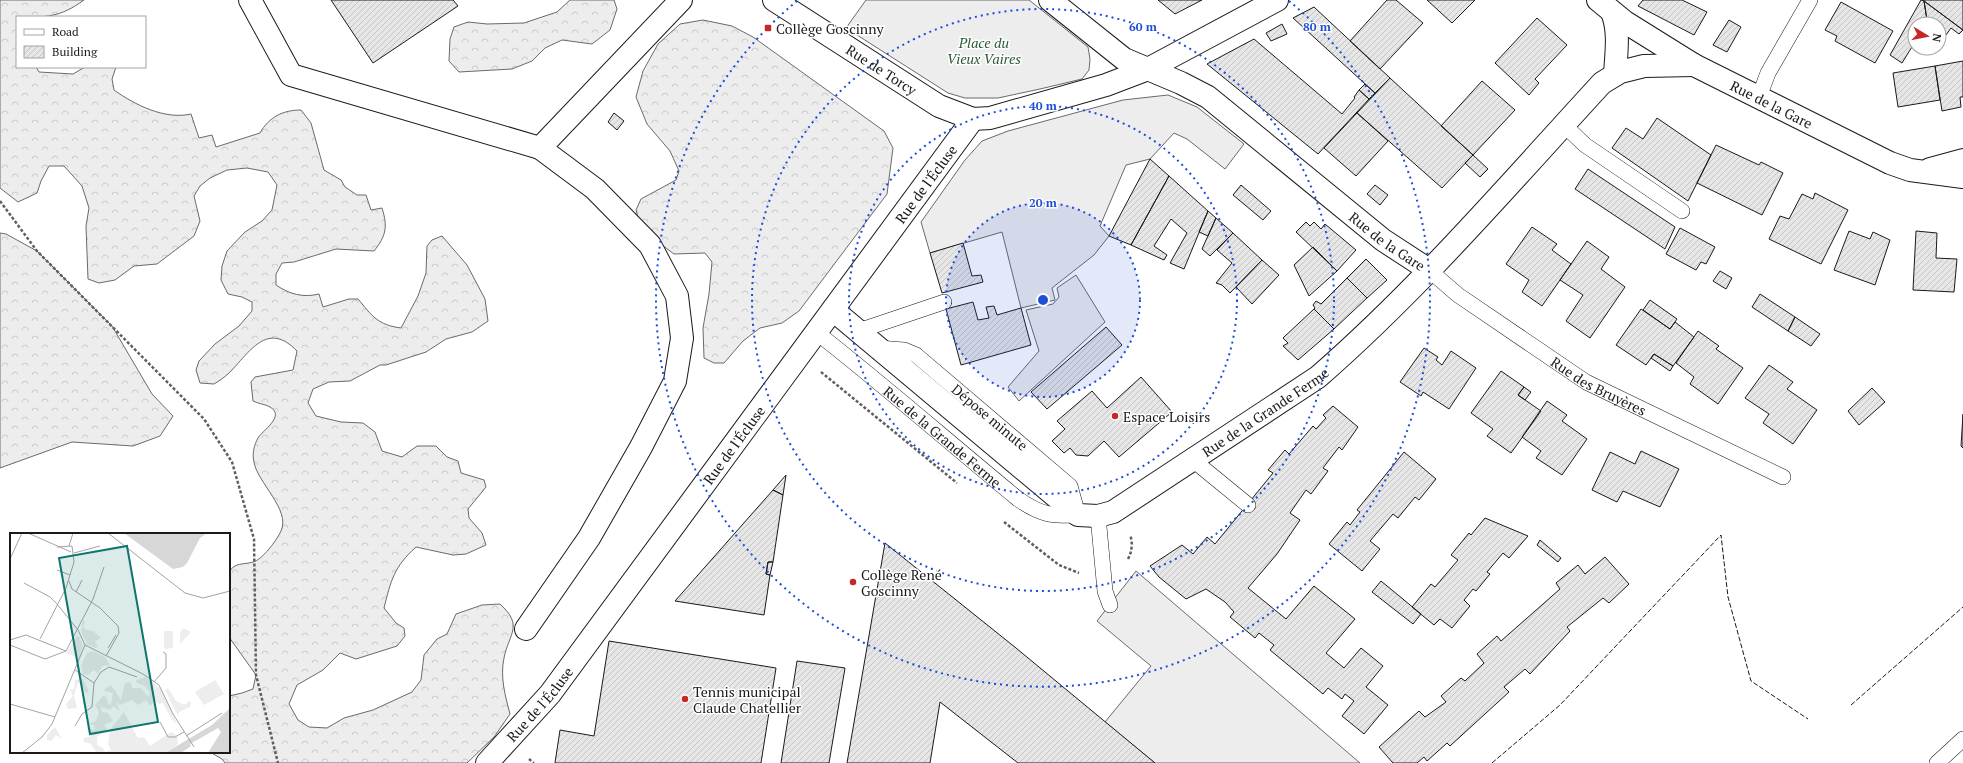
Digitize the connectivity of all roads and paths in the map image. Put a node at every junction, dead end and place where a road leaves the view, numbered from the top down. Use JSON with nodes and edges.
{"nodes":[{"id":1,"x":250,"y":0,"type":"edge"},
{"id":2,"x":681,"y":0,"type":"edge"},
{"id":3,"x":774,"y":0,"type":"edge"},
{"id":4,"x":1050,"y":0,"type":"edge"},
{"id":5,"x":1277,"y":0,"type":"edge"},
{"id":6,"x":1810,"y":0,"type":"edge"},
{"id":7,"x":1605,"y":6,"type":"edge"},
{"id":8,"x":1694,"y":65,"type":"junction"},
{"id":9,"x":1148,"y":69,"type":"junction"},
{"id":10,"x":1615,"y":75,"type":"junction"},
{"id":11,"x":1759,"y":97,"type":"junction"},
{"id":12,"x":973,"y":119,"type":"junction"},
{"id":13,"x":1564,"y":125,"type":"junction"},
{"id":14,"x":540,"y":148,"type":"junction"},
{"id":15,"x":1963,"y":160,"type":"edge"},
{"id":16,"x":1924,"y":171,"type":"junction"},
{"id":17,"x":1963,"y":177,"type":"edge"},
{"id":18,"x":0,"y":201,"type":"edge"},
{"id":19,"x":1682,"y":211,"type":"dead end"},
{"id":20,"x":1429,"y":270,"type":"junction"},
{"id":21,"x":944,"y":302,"type":"dead end"},
{"id":22,"x":833,"y":310,"type":"junction"},
{"id":23,"x":858,"y":331,"type":"junction"},
{"id":24,"x":816,"y":332,"type":"junction"},
{"id":25,"x":1193,"y":460,"type":"junction"},
{"id":26,"x":1783,"y":477,"type":"dead end"},
{"id":27,"x":1248,"y":505,"type":"dead end"},
{"id":28,"x":1088,"y":515,"type":"junction"},
{"id":29,"x":1110,"y":605,"type":"dead end"},
{"id":30,"x":526,"y":628,"type":"dead end"},
{"id":31,"x":1963,"y":739,"type":"edge"},
{"id":32,"x":278,"y":763,"type":"edge"},
{"id":33,"x":487,"y":763,"type":"edge"},
{"id":34,"x":1936,"y":763,"type":"edge"}],
"edges":[{"from":1,"to":14,"type":"street"},
{"from":2,"to":14,"type":"street"},
{"from":3,"to":12,"type":"street","name":"Rue de Torcy"},
{"from":4,"to":9,"type":"street"},
{"from":5,"to":9,"type":"street"},
{"from":6,"to":11,"type":"lane"},
{"from":7,"to":8,"type":"street"},
{"from":7,"to":10,"type":"street"},
{"from":8,"to":10,"type":"street","name":"Rue de la Gare"},
{"from":8,"to":11,"type":"street","name":"Rue de la Gare"},
{"from":9,"to":12,"type":"street"},
{"from":9,"to":20,"type":"street","name":"Rue de la Gare"},
{"from":10,"to":13,"type":"street","name":"Rue de la Gare"},
{"from":11,"to":16,"type":"street","name":"Rue de la Gare"},
{"from":12,"to":22,"type":"street","name":"Rue de l'Écluse"},
{"from":13,"to":19,"type":"lane"},
{"from":13,"to":20,"type":"street","name":"Rue de la Gare"},
{"from":14,"to":30,"type":"street"},
{"from":15,"to":16,"type":"street","name":"Rue de la Gare"},
{"from":16,"to":17,"type":"street","name":"Rue de la Gare"},
{"from":18,"to":32,"type":"path"},
{"from":20,"to":25,"type":"street","name":"Rue de la Grande Ferme"},
{"from":20,"to":26,"type":"lane","name":"Rue des Bruyères"},
{"from":21,"to":23,"type":"lane"},
{"from":22,"to":23,"type":"street","name":"Rue de la Grande Ferme"},
{"from":22,"to":24,"type":"street","name":"Rue de l'Écluse"},
{"from":23,"to":28,"type":"street","name":"Rue de la Grande Ferme"},
{"from":24,"to":28,"type":"lane","name":"Rue de la Grande Ferme"},
{"from":24,"to":33,"type":"street","name":"Rue de l'Écluse"},
{"from":25,"to":27,"type":"lane"},
{"from":25,"to":28,"type":"street","name":"Rue de la Grande Ferme"},
{"from":28,"to":29,"type":"lane"},
{"from":31,"to":34,"type":"lane"}]}
